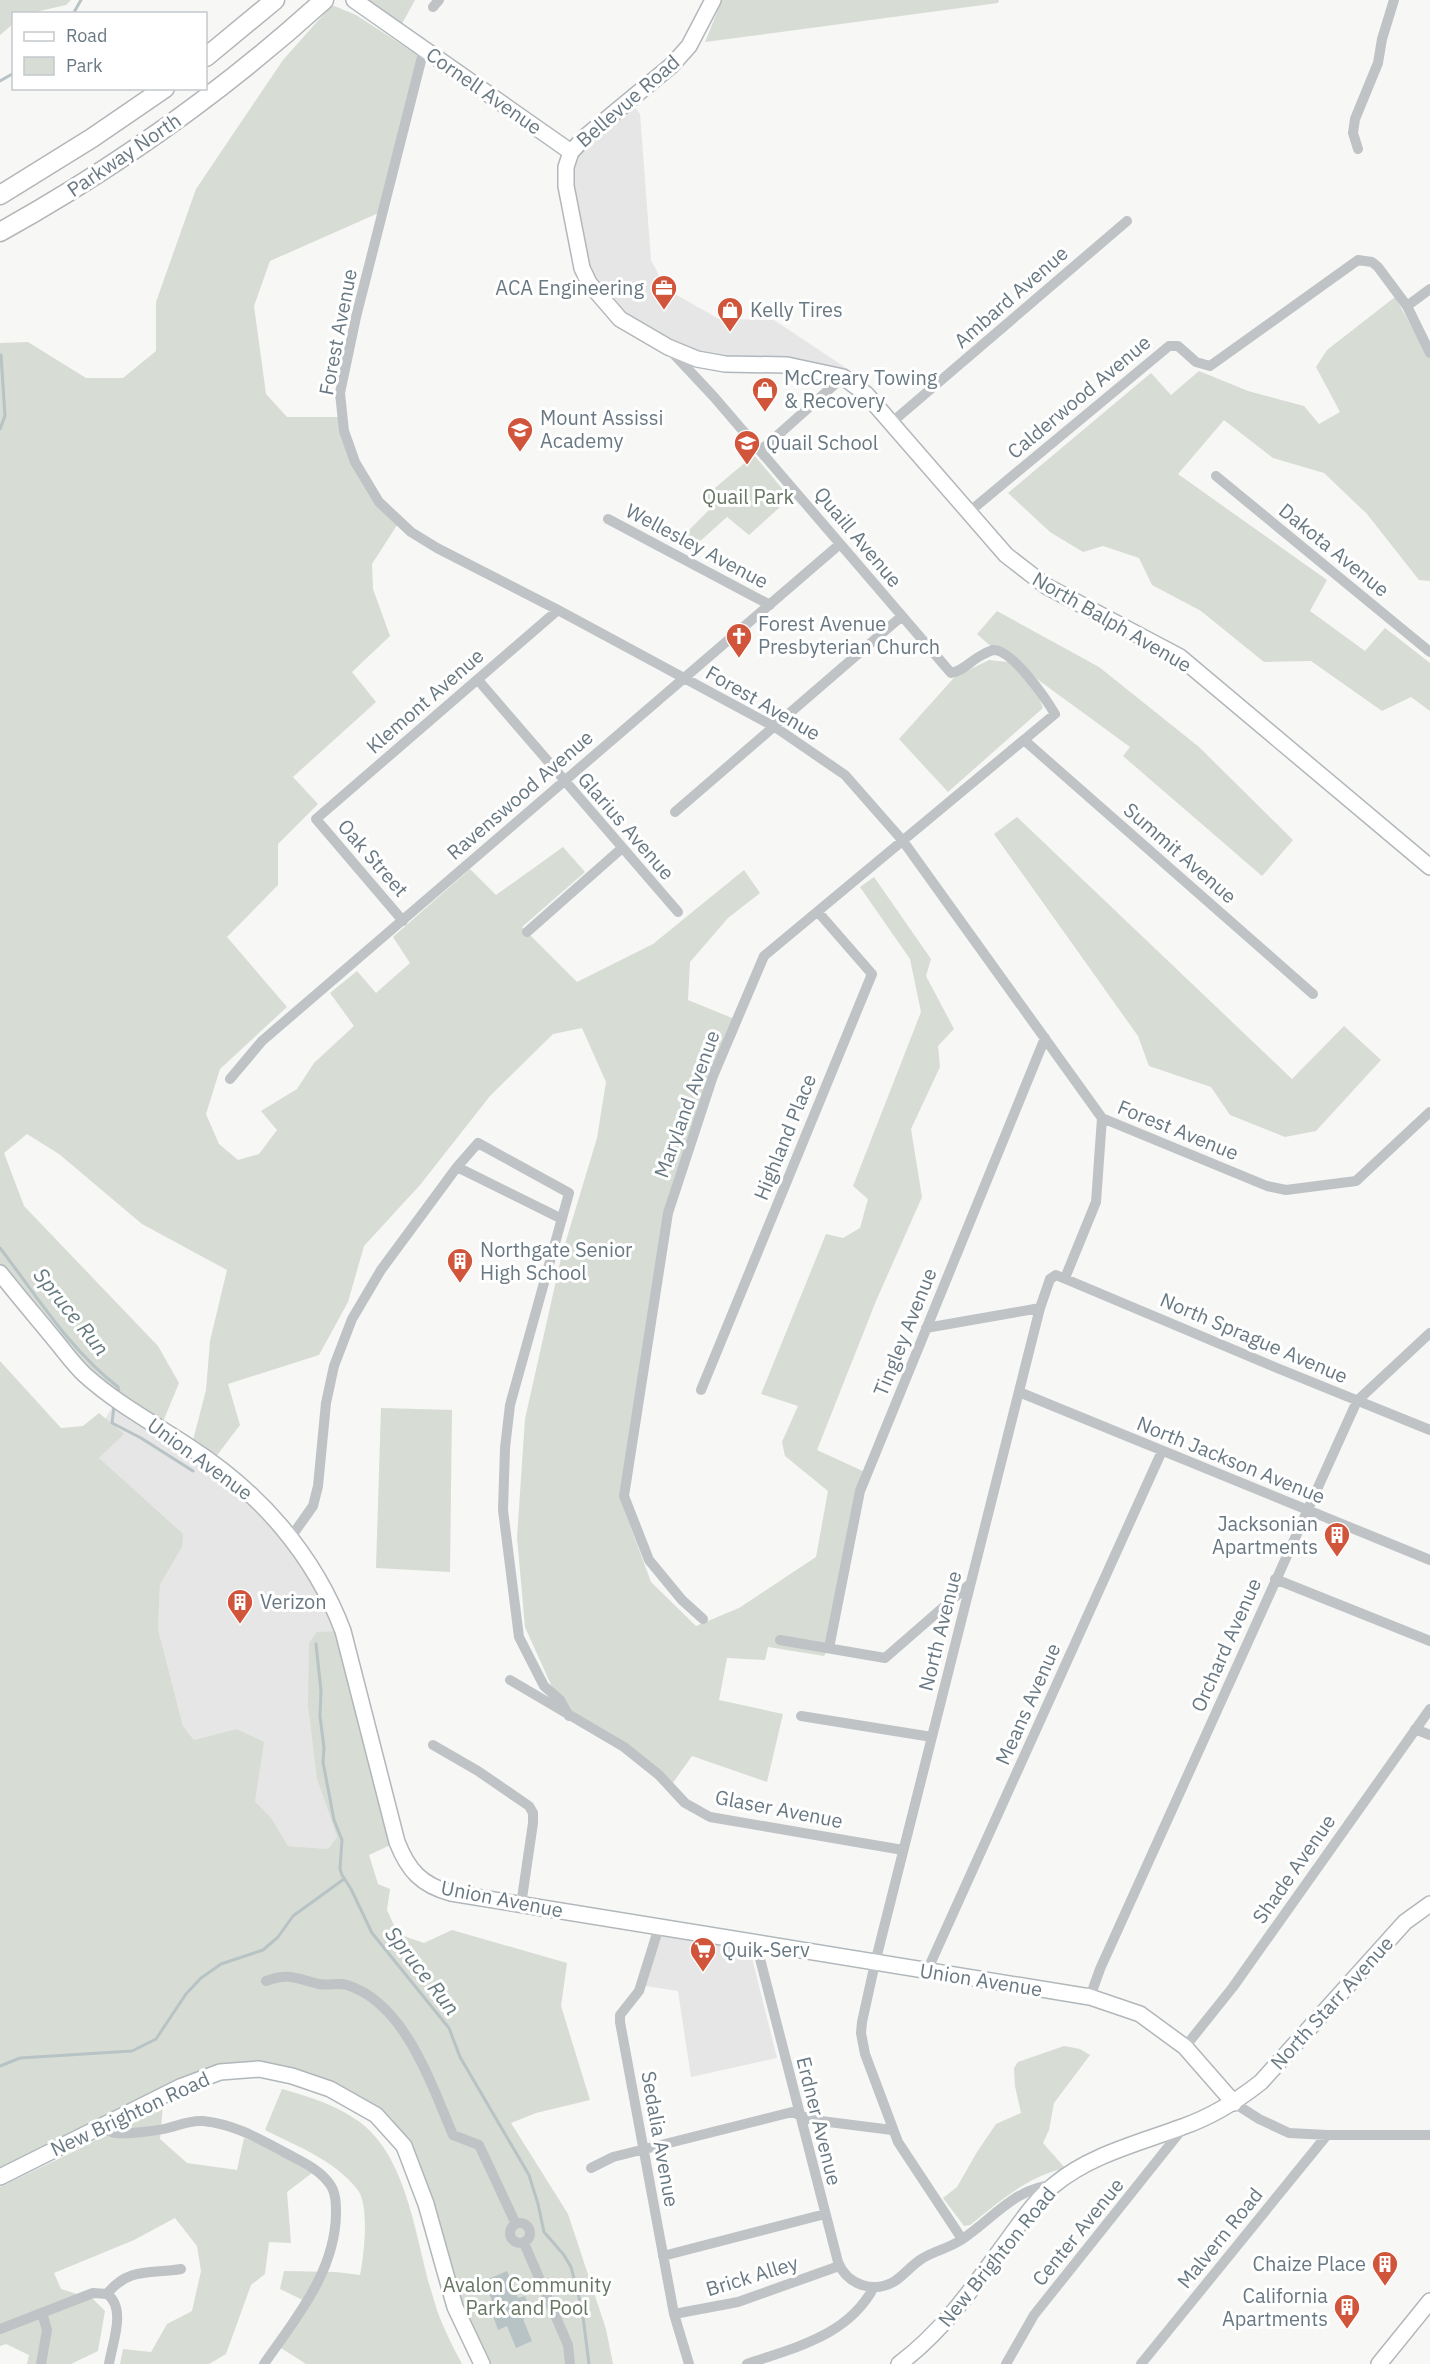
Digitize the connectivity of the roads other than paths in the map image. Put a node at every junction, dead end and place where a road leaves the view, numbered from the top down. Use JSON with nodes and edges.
{"nodes":[{"id":1,"x":276,"y":0,"type":"edge"},
{"id":2,"x":324,"y":0,"type":"edge"},
{"id":3,"x":354,"y":0,"type":"edge"},
{"id":4,"x":713,"y":0,"type":"edge"},
{"id":5,"x":1394,"y":0,"type":"edge"},
{"id":6,"x":424,"y":49,"type":"junction"},
{"id":7,"x":207,"y":56,"type":"edge"},
{"id":8,"x":162,"y":90,"type":"edge"},
{"id":9,"x":1358,"y":149,"type":"dead end"},
{"id":10,"x":571,"y":152,"type":"junction"},
{"id":11,"x":115,"y":162,"type":"junction"},
{"id":12,"x":0,"y":195,"type":"edge"},
{"id":13,"x":1127,"y":221,"type":"dead end"},
{"id":14,"x":0,"y":232,"type":"edge"},
{"id":15,"x":0,"y":243,"type":"edge"},
{"id":16,"x":1430,"y":288,"type":"edge"},
{"id":17,"x":1407,"y":306,"type":"junction"},
{"id":18,"x":668,"y":347,"type":"junction"},
{"id":19,"x":1430,"y":353,"type":"edge"},
{"id":20,"x":843,"y":377,"type":"junction"},
{"id":21,"x":891,"y":423,"type":"junction"},
{"id":22,"x":760,"y":451,"type":"junction"},
{"id":23,"x":1216,"y":476,"type":"dead end"},
{"id":24,"x":969,"y":512,"type":"junction"},
{"id":25,"x":608,"y":519,"type":"dead end"},
{"id":26,"x":840,"y":544,"type":"junction"},
{"id":27,"x":770,"y":605,"type":"junction"},
{"id":28,"x":558,"y":609,"type":"junction"},
{"id":29,"x":902,"y":616,"type":"junction"},
{"id":30,"x":1430,"y":652,"type":"edge"},
{"id":31,"x":684,"y":678,"type":"junction"},
{"id":32,"x":478,"y":680,"type":"junction"},
{"id":33,"x":1055,"y":714,"type":"joint"},
{"id":34,"x":775,"y":727,"type":"junction"},
{"id":35,"x":1024,"y":740,"type":"junction"},
{"id":36,"x":564,"y":782,"type":"junction"},
{"id":37,"x":675,"y":812,"type":"dead end"},
{"id":38,"x":316,"y":819,"type":"joint"},
{"id":39,"x":903,"y":841,"type":"junction"},
{"id":40,"x":621,"y":849,"type":"junction"},
{"id":41,"x":1430,"y":867,"type":"edge"},
{"id":42,"x":678,"y":912,"type":"dead end"},
{"id":43,"x":818,"y":912,"type":"junction"},
{"id":44,"x":403,"y":921,"type":"junction"},
{"id":45,"x":527,"y":932,"type":"dead end"},
{"id":46,"x":1313,"y":994,"type":"dead end"},
{"id":47,"x":1045,"y":1038,"type":"junction"},
{"id":48,"x":230,"y":1079,"type":"dead end"},
{"id":49,"x":1430,"y":1112,"type":"edge"},
{"id":50,"x":1102,"y":1118,"type":"junction"},
{"id":51,"x":457,"y":1167,"type":"junction"},
{"id":52,"x":562,"y":1219,"type":"junction"},
{"id":53,"x":0,"y":1273,"type":"edge"},
{"id":54,"x":1065,"y":1278,"type":"junction"},
{"id":55,"x":1040,"y":1308,"type":"junction"},
{"id":56,"x":926,"y":1328,"type":"junction"},
{"id":57,"x":1430,"y":1333,"type":"edge"},
{"id":58,"x":701,"y":1390,"type":"dead end"},
{"id":59,"x":1019,"y":1392,"type":"junction"},
{"id":60,"x":1357,"y":1401,"type":"junction"},
{"id":61,"x":1430,"y":1430,"type":"edge"},
{"id":62,"x":1162,"y":1451,"type":"junction"},
{"id":63,"x":1306,"y":1509,"type":"junction"},
{"id":64,"x":291,"y":1537,"type":"junction"},
{"id":65,"x":1430,"y":1560,"type":"edge"},
{"id":66,"x":1275,"y":1579,"type":"junction"},
{"id":67,"x":970,"y":1584,"type":"junction"},
{"id":68,"x":703,"y":1619,"type":"dead end"},
{"id":69,"x":780,"y":1640,"type":"dead end"},
{"id":70,"x":1430,"y":1641,"type":"edge"},
{"id":71,"x":829,"y":1648,"type":"junction"},
{"id":72,"x":510,"y":1680,"type":"dead end"},
{"id":73,"x":1430,"y":1709,"type":"edge"},
{"id":74,"x":569,"y":1716,"type":"junction"},
{"id":75,"x":801,"y":1716,"type":"dead end"},
{"id":76,"x":1415,"y":1730,"type":"junction"},
{"id":77,"x":1430,"y":1736,"type":"edge"},
{"id":78,"x":932,"y":1737,"type":"junction"},
{"id":79,"x":433,"y":1745,"type":"dead end"},
{"id":80,"x":903,"y":1850,"type":"junction"},
{"id":81,"x":1430,"y":1904,"type":"edge"},
{"id":82,"x":521,"y":1905,"type":"junction"},
{"id":83,"x":659,"y":1927,"type":"junction"},
{"id":84,"x":756,"y":1943,"type":"junction"},
{"id":85,"x":875,"y":1963,"type":"junction"},
{"id":86,"x":927,"y":1971,"type":"junction"},
{"id":87,"x":266,"y":1981,"type":"dead end"},
{"id":88,"x":1090,"y":1997,"type":"junction"},
{"id":89,"x":1185,"y":2047,"type":"junction"},
{"id":90,"x":1234,"y":2103,"type":"junction"},
{"id":91,"x":798,"y":2114,"type":"junction"},
{"id":92,"x":100,"y":2127,"type":"junction"},
{"id":93,"x":1185,"y":2127,"type":"junction"},
{"id":94,"x":892,"y":2130,"type":"junction"},
{"id":95,"x":1327,"y":2135,"type":"junction"},
{"id":96,"x":1430,"y":2135,"type":"edge"},
{"id":97,"x":644,"y":2151,"type":"junction"},
{"id":98,"x":591,"y":2168,"type":"dead end"},
{"id":99,"x":0,"y":2177,"type":"edge"},
{"id":100,"x":1054,"y":2185,"type":"junction"},
{"id":101,"x":825,"y":2214,"type":"junction"},
{"id":102,"x":962,"y":2239,"type":"junction"},
{"id":103,"x":663,"y":2256,"type":"junction"},
{"id":104,"x":839,"y":2266,"type":"junction"},
{"id":105,"x":181,"y":2269,"type":"dead end"},
{"id":106,"x":874,"y":2287,"type":"junction"},
{"id":107,"x":107,"y":2294,"type":"junction"},
{"id":108,"x":1430,"y":2301,"type":"edge"},
{"id":109,"x":42,"y":2313,"type":"junction"},
{"id":110,"x":674,"y":2314,"type":"junction"},
{"id":111,"x":0,"y":2329,"type":"edge"},
{"id":112,"x":1382,"y":2363,"type":"edge"},
{"id":113,"x":41,"y":2364,"type":"edge"},
{"id":114,"x":109,"y":2364,"type":"edge"},
{"id":115,"x":264,"y":2364,"type":"edge"},
{"id":116,"x":482,"y":2364,"type":"edge"},
{"id":117,"x":570,"y":2364,"type":"edge"},
{"id":118,"x":689,"y":2364,"type":"edge"},
{"id":119,"x":747,"y":2364,"type":"edge"},
{"id":120,"x":899,"y":2364,"type":"edge"},
{"id":121,"x":1006,"y":2364,"type":"edge"},
{"id":122,"x":1141,"y":2364,"type":"edge"}],
"edges":[{"from":1,"to":7,"type":"highway"},
{"from":2,"to":11,"type":"highway","name":"Parkway North"},
{"from":3,"to":6,"type":"street","name":"Cornell Avenue"},
{"from":4,"to":10,"type":"street","name":"Bellevue Road"},
{"from":5,"to":9,"type":"street"},
{"from":6,"to":10,"type":"street","name":"Cornell Avenue"},
{"from":6,"to":28,"type":"street","name":"Forest Avenue"},
{"from":8,"to":12,"type":"highway","name":"Parkway North"},
{"from":10,"to":18,"type":"street","name":"Bellevue Road"},
{"from":11,"to":14,"type":"highway","name":"Parkway North"},
{"from":11,"to":15,"type":"highway"},
{"from":13,"to":21,"type":"street","name":"Ambard Avenue"},
{"from":16,"to":17,"type":"street"},
{"from":17,"to":19,"type":"street"},
{"from":17,"to":24,"type":"street","name":"Calderwood Avenue"},
{"from":18,"to":20,"type":"street","name":"North Balph Avenue"},
{"from":18,"to":22,"type":"street","name":"Quaill Avenue"},
{"from":20,"to":21,"type":"street","name":"North Balph Avenue"},
{"from":20,"to":22,"type":"street"},
{"from":21,"to":24,"type":"street","name":"North Balph Avenue"},
{"from":22,"to":26,"type":"street","name":"Quaill Avenue"},
{"from":23,"to":30,"type":"street","name":"Dakota Avenue"},
{"from":24,"to":41,"type":"street","name":"North Balph Avenue"},
{"from":25,"to":27,"type":"street","name":"Wellesley Avenue"},
{"from":26,"to":27,"type":"street","name":"Ravenswood Avenue"},
{"from":26,"to":29,"type":"street","name":"Quaill Avenue"},
{"from":27,"to":31,"type":"street","name":"Ravenswood Avenue"},
{"from":28,"to":31,"type":"street","name":"Forest Avenue"},
{"from":28,"to":32,"type":"street","name":"Klemont Avenue"},
{"from":29,"to":33,"type":"street","name":"Quaill Avenue"},
{"from":29,"to":34,"type":"street"},
{"from":31,"to":34,"type":"street","name":"Forest Avenue"},
{"from":31,"to":36,"type":"street","name":"Ravenswood Avenue"},
{"from":32,"to":36,"type":"street","name":"Glarius Avenue"},
{"from":32,"to":38,"type":"street","name":"Klemont Avenue"},
{"from":33,"to":35,"type":"street","name":"Maryland Avenue"},
{"from":34,"to":37,"type":"street"},
{"from":34,"to":39,"type":"street","name":"Forest Avenue"},
{"from":35,"to":39,"type":"street","name":"Maryland Avenue"},
{"from":35,"to":46,"type":"street","name":"Summit Avenue"},
{"from":36,"to":40,"type":"street","name":"Glarius Avenue"},
{"from":36,"to":44,"type":"street","name":"Ravenswood Avenue"},
{"from":38,"to":44,"type":"street","name":"Oak Street"},
{"from":39,"to":43,"type":"street","name":"Maryland Avenue"},
{"from":39,"to":47,"type":"street","name":"Forest Avenue"},
{"from":40,"to":42,"type":"street","name":"Glarius Avenue"},
{"from":40,"to":45,"type":"street"},
{"from":43,"to":58,"type":"street","name":"Highland Place"},
{"from":43,"to":68,"type":"street","name":"Maryland Avenue"},
{"from":44,"to":48,"type":"street","name":"Ravenswood Avenue"},
{"from":47,"to":50,"type":"street","name":"Forest Avenue"},
{"from":47,"to":56,"type":"street","name":"Tingley Avenue"},
{"from":49,"to":50,"type":"street","name":"Forest Avenue"},
{"from":50,"to":54,"type":"street"},
{"from":51,"to":52,"type":"street"},
{"from":51,"to":52,"type":"street"},
{"from":51,"to":64,"type":"street"},
{"from":52,"to":74,"type":"street"},
{"from":53,"to":64,"type":"street","name":"Union Avenue"},
{"from":54,"to":55,"type":"street","name":"North Avenue"},
{"from":54,"to":60,"type":"street","name":"North Sprague Avenue"},
{"from":55,"to":56,"type":"street"},
{"from":55,"to":59,"type":"street","name":"North Avenue"},
{"from":56,"to":71,"type":"street","name":"Tingley Avenue"},
{"from":57,"to":60,"type":"street","name":"Orchard Avenue"},
{"from":59,"to":62,"type":"street","name":"North Jackson Avenue"},
{"from":59,"to":67,"type":"street","name":"North Avenue"},
{"from":60,"to":61,"type":"street","name":"North Sprague Avenue"},
{"from":60,"to":63,"type":"street","name":"Orchard Avenue"},
{"from":62,"to":63,"type":"street","name":"North Jackson Avenue"},
{"from":62,"to":86,"type":"street","name":"Means Avenue"},
{"from":63,"to":65,"type":"street","name":"North Jackson Avenue"},
{"from":63,"to":66,"type":"street","name":"Orchard Avenue"},
{"from":64,"to":82,"type":"street","name":"Union Avenue"},
{"from":66,"to":70,"type":"street"},
{"from":66,"to":88,"type":"street","name":"Orchard Avenue"},
{"from":67,"to":71,"type":"street"},
{"from":67,"to":78,"type":"street","name":"North Avenue"},
{"from":69,"to":71,"type":"street"},
{"from":72,"to":74,"type":"street","name":"Glaser Avenue"},
{"from":73,"to":76,"type":"street","name":"Shade Avenue"},
{"from":74,"to":80,"type":"street","name":"Glaser Avenue"},
{"from":75,"to":78,"type":"street"},
{"from":76,"to":77,"type":"street"},
{"from":76,"to":89,"type":"street","name":"Shade Avenue"},
{"from":78,"to":80,"type":"street","name":"North Avenue"},
{"from":79,"to":82,"type":"street"},
{"from":80,"to":85,"type":"street","name":"North Avenue"},
{"from":81,"to":90,"type":"street","name":"North Starr Avenue"},
{"from":82,"to":83,"type":"street","name":"Union Avenue"},
{"from":83,"to":84,"type":"street","name":"Union Avenue"},
{"from":83,"to":97,"type":"street","name":"Sedalia Avenue"},
{"from":84,"to":85,"type":"street","name":"Union Avenue"},
{"from":84,"to":91,"type":"street","name":"Erdner Avenue"},
{"from":85,"to":86,"type":"street","name":"Union Avenue"},
{"from":85,"to":94,"type":"street","name":"North Avenue"},
{"from":86,"to":88,"type":"street","name":"Union Avenue"},
{"from":87,"to":117,"type":"street"},
{"from":88,"to":89,"type":"street","name":"Union Avenue"},
{"from":89,"to":90,"type":"street","name":"Union Avenue"},
{"from":90,"to":93,"type":"street","name":"New Brighton Road"},
{"from":90,"to":95,"type":"street"},
{"from":91,"to":94,"type":"street"},
{"from":91,"to":97,"type":"street"},
{"from":91,"to":101,"type":"street","name":"Erdner Avenue"},
{"from":92,"to":99,"type":"street","name":"New Brighton Road"},
{"from":92,"to":115,"type":"street"},
{"from":92,"to":116,"type":"street","name":"New Brighton Road"},
{"from":93,"to":100,"type":"street","name":"New Brighton Road"},
{"from":93,"to":121,"type":"street","name":"Center Avenue"},
{"from":94,"to":102,"type":"street","name":"North Avenue"},
{"from":95,"to":96,"type":"street"},
{"from":95,"to":122,"type":"street","name":"Malvern Road"},
{"from":97,"to":98,"type":"street"},
{"from":97,"to":103,"type":"street","name":"Sedalia Avenue"},
{"from":100,"to":102,"type":"street"},
{"from":100,"to":120,"type":"street","name":"New Brighton Road"},
{"from":101,"to":103,"type":"street"},
{"from":101,"to":104,"type":"street","name":"Erdner Avenue"},
{"from":102,"to":106,"type":"street"},
{"from":103,"to":110,"type":"street","name":"Sedalia Avenue"},
{"from":104,"to":106,"type":"street"},
{"from":104,"to":110,"type":"street","name":"Brick Alley"},
{"from":105,"to":107,"type":"street"},
{"from":106,"to":119,"type":"street"},
{"from":107,"to":109,"type":"street"},
{"from":107,"to":114,"type":"street"},
{"from":108,"to":112,"type":"street"},
{"from":109,"to":111,"type":"street"},
{"from":109,"to":113,"type":"street"},
{"from":110,"to":118,"type":"street","name":"Sedalia Avenue"}]}
